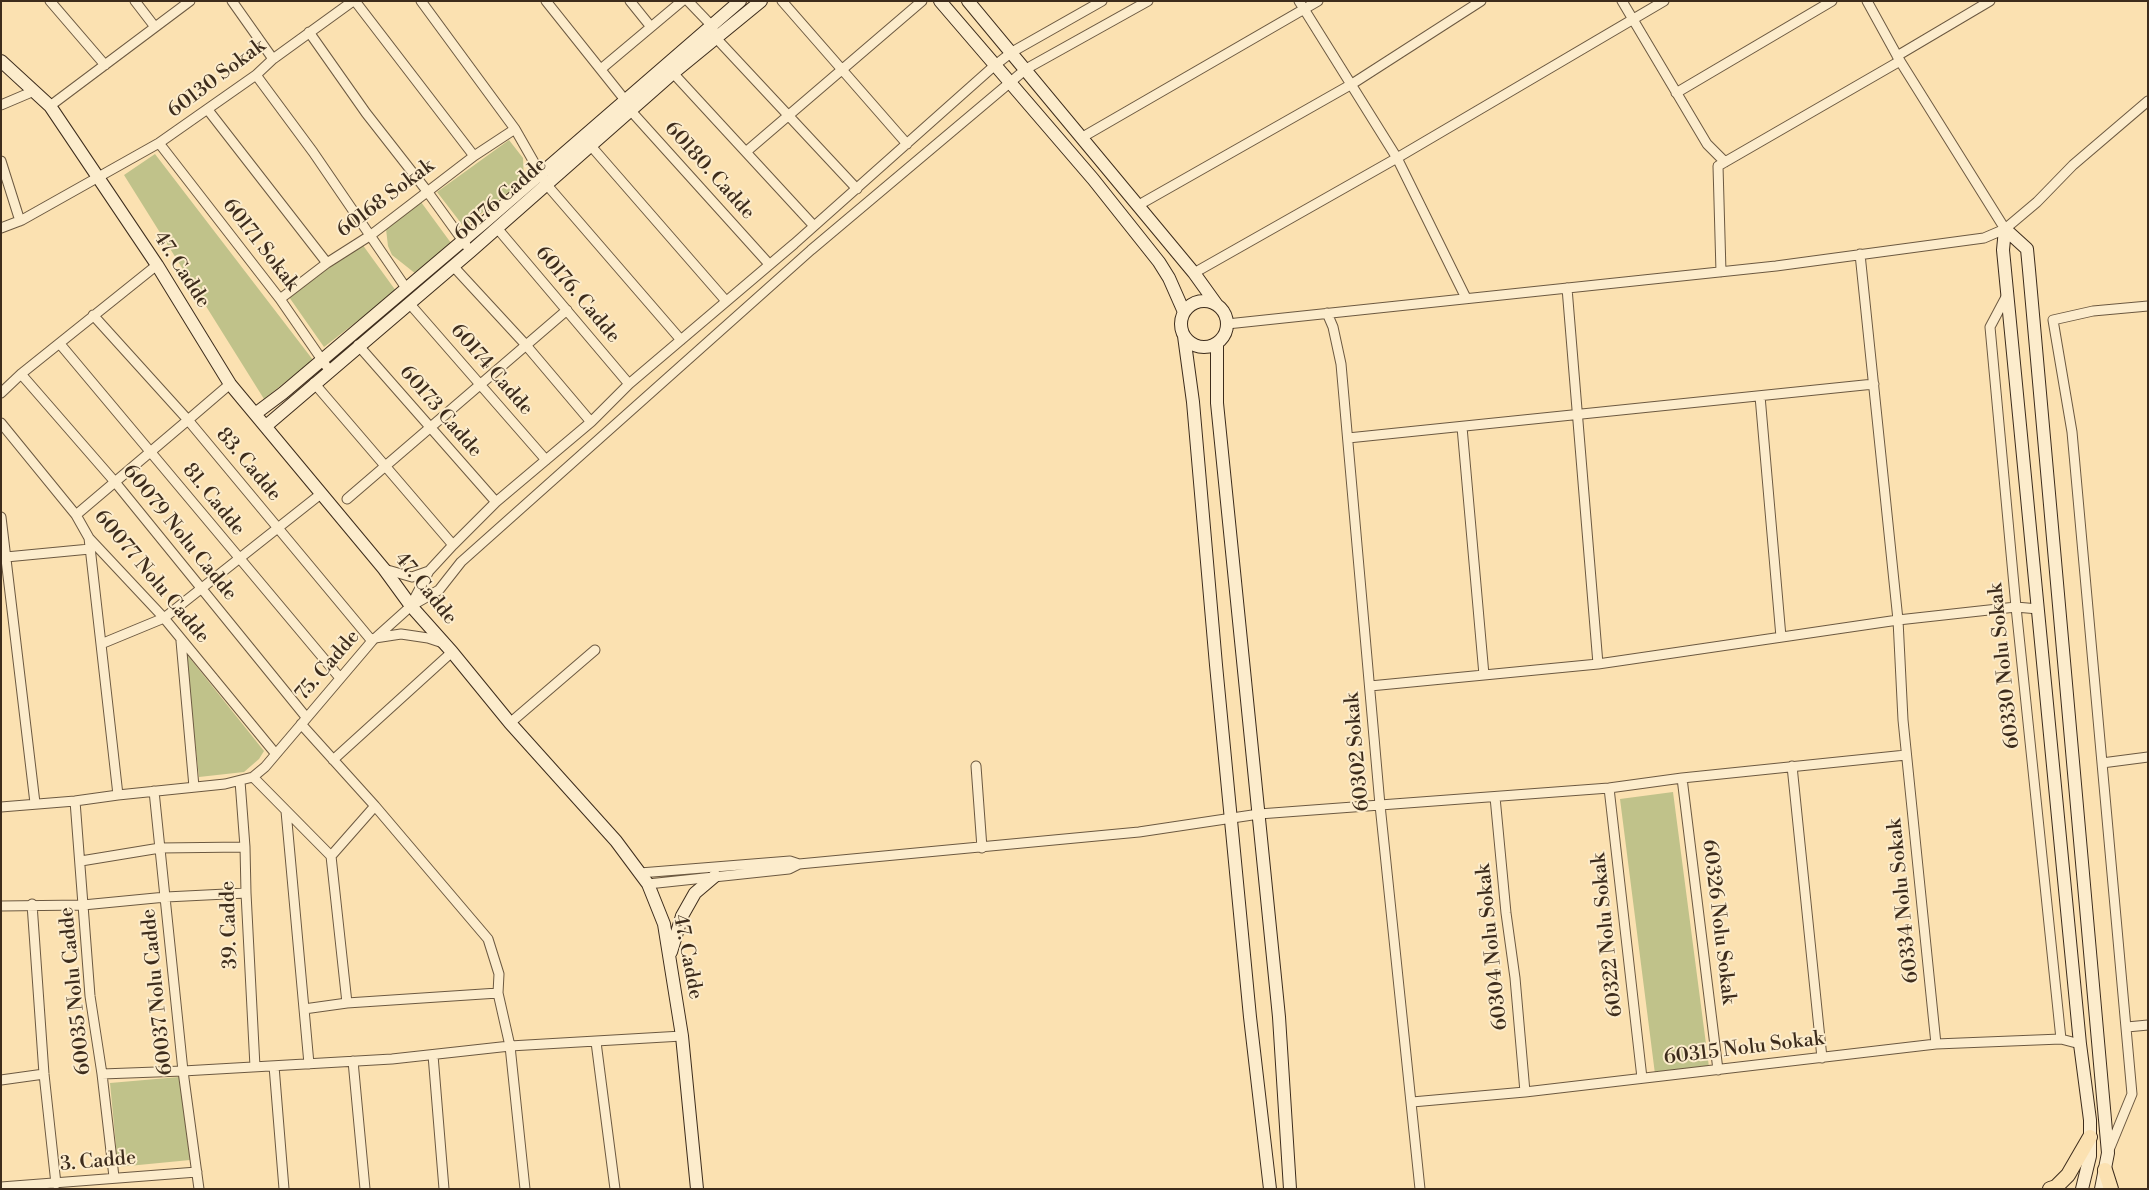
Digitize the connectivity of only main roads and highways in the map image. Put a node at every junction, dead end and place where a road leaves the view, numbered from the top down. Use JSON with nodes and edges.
{"nodes":[{"id":1,"x":2090,"y":1138,"type":"road end"},
{"id":2,"x":2105,"y":1170,"type":"road end"},
{"id":3,"x":2050,"y":1189,"type":"edge"},
{"id":4,"x":2112,"y":1189,"type":"edge"}],
"edges":[{"from":1,"to":3,"type":"main road"},
{"from":2,"to":4,"type":"main road"}]}
